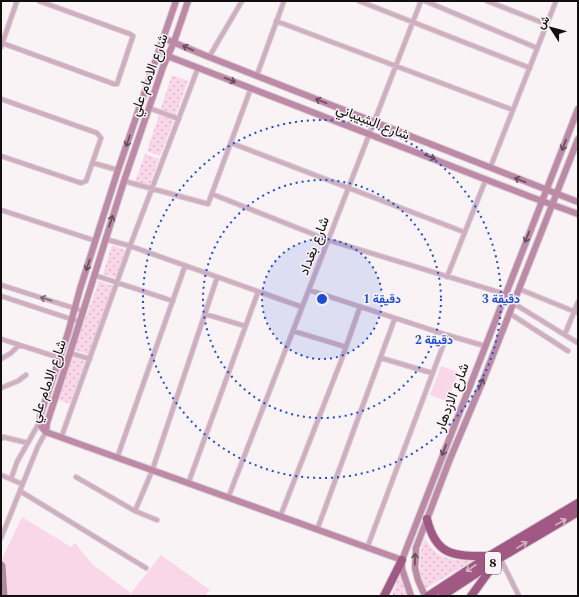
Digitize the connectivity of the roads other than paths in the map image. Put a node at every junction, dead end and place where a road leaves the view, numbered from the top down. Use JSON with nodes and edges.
{"nodes":[{"id":1,"x":16,"y":1,"type":"edge"},
{"id":2,"x":39,"y":1,"type":"edge"},
{"id":3,"x":176,"y":1,"type":"edge"},
{"id":4,"x":188,"y":1,"type":"edge"},
{"id":5,"x":242,"y":1,"type":"edge"},
{"id":6,"x":284,"y":1,"type":"edge"},
{"id":7,"x":359,"y":1,"type":"edge"},
{"id":8,"x":421,"y":1,"type":"edge"},
{"id":9,"x":425,"y":1,"type":"edge"},
{"id":10,"x":488,"y":1,"type":"edge"},
{"id":11,"x":556,"y":1,"type":"edge"},
{"id":12,"x":276,"y":20,"type":"junction"},
{"id":13,"x":413,"y":22,"type":"junction"},
{"id":14,"x":546,"y":24,"type":"junction"},
{"id":15,"x":163,"y":38,"type":"junction"},
{"id":16,"x":174,"y":42,"type":"junction"},
{"id":17,"x":2,"y":45,"type":"edge"},
{"id":18,"x":537,"y":48,"type":"junction"},
{"id":19,"x":159,"y":51,"type":"junction"},
{"id":20,"x":168,"y":56,"type":"junction"},
{"id":21,"x":209,"y":57,"type":"junction"},
{"id":22,"x":396,"y":66,"type":"junction"},
{"id":23,"x":198,"y":68,"type":"junction"},
{"id":24,"x":530,"y":68,"type":"junction"},
{"id":25,"x":257,"y":75,"type":"junction"},
{"id":26,"x":251,"y":88,"type":"junction"},
{"id":27,"x":1,"y":99,"type":"edge"},
{"id":28,"x":149,"y":108,"type":"junction"},
{"id":29,"x":578,"y":109,"type":"edge"},
{"id":30,"x":513,"y":110,"type":"junction"},
{"id":31,"x":179,"y":119,"type":"junction"},
{"id":32,"x":374,"y":122,"type":"junction"},
{"id":33,"x":369,"y":133,"type":"junction"},
{"id":34,"x":578,"y":139,"type":"edge"},
{"id":35,"x":231,"y":143,"type":"junction"},
{"id":36,"x":1,"y":156,"type":"edge"},
{"id":37,"x":93,"y":162,"type":"junction"},
{"id":38,"x":490,"y":168,"type":"junction"},
{"id":39,"x":118,"y":170,"type":"junction"},
{"id":40,"x":486,"y":179,"type":"junction"},
{"id":41,"x":124,"y":181,"type":"junction"},
{"id":42,"x":349,"y":188,"type":"junction"},
{"id":43,"x":153,"y":189,"type":"junction"},
{"id":44,"x":546,"y":190,"type":"junction"},
{"id":45,"x":212,"y":194,"type":"junction"},
{"id":46,"x":556,"y":194,"type":"junction"},
{"id":47,"x":542,"y":201,"type":"junction"},
{"id":48,"x":578,"y":202,"type":"edge"},
{"id":49,"x":552,"y":205,"type":"junction"},
{"id":50,"x":1,"y":210,"type":"edge"},
{"id":51,"x":578,"y":214,"type":"edge"},
{"id":52,"x":464,"y":232,"type":"junction"},
{"id":53,"x":106,"y":239,"type":"junction"},
{"id":54,"x":328,"y":240,"type":"junction"},
{"id":55,"x":96,"y":241,"type":"junction"},
{"id":56,"x":130,"y":246,"type":"junction"},
{"id":57,"x":185,"y":266,"type":"junction"},
{"id":58,"x":94,"y":275,"type":"junction"},
{"id":59,"x":447,"y":277,"type":"junction"},
{"id":60,"x":218,"y":278,"type":"junction"},
{"id":61,"x":118,"y":282,"type":"junction"},
{"id":62,"x":1,"y":285,"type":"edge"},
{"id":63,"x":519,"y":289,"type":"junction"},
{"id":64,"x":309,"y":290,"type":"junction"},
{"id":65,"x":258,"y":292,"type":"junction"},
{"id":66,"x":505,"y":294,"type":"junction"},
{"id":67,"x":1,"y":296,"type":"edge"},
{"id":68,"x":173,"y":301,"type":"junction"},
{"id":69,"x":513,"y":302,"type":"junction"},
{"id":70,"x":578,"y":302,"type":"edge"},
{"id":71,"x":302,"y":307,"type":"junction"},
{"id":72,"x":360,"y":307,"type":"junction"},
{"id":73,"x":75,"y":308,"type":"junction"},
{"id":74,"x":83,"y":311,"type":"junction"},
{"id":75,"x":576,"y":312,"type":"edge"},
{"id":76,"x":205,"y":314,"type":"junction"},
{"id":77,"x":509,"y":314,"type":"junction"},
{"id":78,"x":395,"y":318,"type":"junction"},
{"id":79,"x":72,"y":319,"type":"junction"},
{"id":80,"x":80,"y":322,"type":"junction"},
{"id":81,"x":245,"y":326,"type":"junction"},
{"id":82,"x":293,"y":332,"type":"junction"},
{"id":83,"x":565,"y":334,"type":"junction"},
{"id":84,"x":446,"y":335,"type":"junction"},
{"id":85,"x":1,"y":338,"type":"edge"},
{"id":86,"x":578,"y":343,"type":"edge"},
{"id":87,"x":19,"y":345,"type":"junction"},
{"id":88,"x":485,"y":346,"type":"junction"},
{"id":89,"x":346,"y":347,"type":"junction"},
{"id":90,"x":568,"y":351,"type":"dead end"},
{"id":91,"x":70,"y":353,"type":"junction"},
{"id":92,"x":60,"y":358,"type":"junction"},
{"id":93,"x":381,"y":358,"type":"junction"},
{"id":94,"x":1,"y":359,"type":"edge"},
{"id":95,"x":90,"y":359,"type":"junction"},
{"id":96,"x":432,"y":373,"type":"junction"},
{"id":97,"x":26,"y":375,"type":"dead end"},
{"id":98,"x":1,"y":388,"type":"edge"},
{"id":99,"x":464,"y":400,"type":"junction"},
{"id":100,"x":472,"y":404,"type":"junction"},
{"id":101,"x":39,"y":423,"type":"junction"},
{"id":102,"x":46,"y":432,"type":"junction"},
{"id":103,"x":61,"y":438,"type":"junction"},
{"id":104,"x":1,"y":440,"type":"edge"},
{"id":105,"x":28,"y":442,"type":"junction"},
{"id":106,"x":117,"y":458,"type":"junction"},
{"id":107,"x":152,"y":471,"type":"junction"},
{"id":108,"x":1,"y":475,"type":"edge"},
{"id":109,"x":76,"y":477,"type":"dead end"},
{"id":110,"x":11,"y":479,"type":"junction"},
{"id":111,"x":22,"y":484,"type":"junction"},
{"id":112,"x":188,"y":484,"type":"junction"},
{"id":113,"x":20,"y":491,"type":"junction"},
{"id":114,"x":228,"y":498,"type":"junction"},
{"id":115,"x":578,"y":503,"type":"edge"},
{"id":116,"x":135,"y":511,"type":"junction"},
{"id":117,"x":577,"y":515,"type":"edge"},
{"id":118,"x":280,"y":517,"type":"junction"},
{"id":119,"x":427,"y":519,"type":"junction"},
{"id":120,"x":157,"y":520,"type":"dead end"},
{"id":121,"x":317,"y":530,"type":"junction"},
{"id":122,"x":1,"y":538,"type":"edge"},
{"id":123,"x":367,"y":548,"type":"junction"},
{"id":124,"x":489,"y":556,"type":"junction"},
{"id":125,"x":500,"y":558,"type":"junction"},
{"id":126,"x":402,"y":560,"type":"junction"},
{"id":127,"x":146,"y":568,"type":"dead end"},
{"id":128,"x":384,"y":596,"type":"edge"},
{"id":129,"x":411,"y":596,"type":"edge"},
{"id":130,"x":425,"y":596,"type":"edge"},
{"id":131,"x":428,"y":596,"type":"edge"},
{"id":132,"x":442,"y":596,"type":"edge"},
{"id":133,"x":471,"y":596,"type":"edge"},
{"id":134,"x":519,"y":596,"type":"edge"}],
"edges":[{"from":1,"to":17,"type":"street"},
{"from":2,"to":17,"type":"street"},
{"from":3,"to":15,"type":"main road","name":"شارع الامام علي"},
{"from":4,"to":16,"type":"main road","name":"شارع الامام علي"},
{"from":5,"to":21,"type":"street"},
{"from":6,"to":12,"type":"street"},
{"from":7,"to":13,"type":"street"},
{"from":8,"to":13,"type":"street","name":"شارع بغداد"},
{"from":9,"to":18,"type":"street"},
{"from":10,"to":14,"type":"street"},
{"from":11,"to":14,"type":"street"},
{"from":12,"to":22,"type":"street"},
{"from":12,"to":25,"type":"street"},
{"from":13,"to":22,"type":"street","name":"شارع بغداد"},
{"from":13,"to":24,"type":"street"},
{"from":14,"to":18,"type":"street"},
{"from":15,"to":16,"type":"main road","name":"شارع الشيباني"},
{"from":15,"to":19,"type":"main road","name":"شارع الامام علي"},
{"from":16,"to":20,"type":"main road","name":"شارع الامام علي"},
{"from":21,"to":16,"type":"main road","name":"شارع الشيباني","one_way":true},
{"from":18,"to":24,"type":"street"},
{"from":19,"to":20,"type":"main road","name":"شارع الشيباني"},
{"from":19,"to":39,"type":"main road","name":"شارع الامام علي","one_way":true},
{"from":20,"to":23,"type":"main road","name":"شارع الشيباني"},
{"from":20,"to":28,"type":"main road","name":"شارع الامام علي"},
{"from":21,"to":25,"type":"main road","name":"شارع الشيباني"},
{"from":22,"to":30,"type":"street"},
{"from":22,"to":32,"type":"street","name":"شارع بغداد"},
{"from":23,"to":26,"type":"main road","name":"شارع الشيباني","one_way":true},
{"from":23,"to":31,"type":"street"},
{"from":24,"to":30,"type":"street"},
{"from":32,"to":25,"type":"main road","name":"شارع الشيباني","one_way":true},
{"from":26,"to":33,"type":"main road","name":"شارع الشيباني"},
{"from":26,"to":35,"type":"street"},
{"from":27,"to":37,"type":"street"},
{"from":28,"to":31,"type":"street"},
{"from":28,"to":41,"type":"main road","name":"شارع الامام علي"},
{"from":29,"to":44,"type":"main road","name":"شارع الازدهار","one_way":true},
{"from":30,"to":38,"type":"street"},
{"from":31,"to":43,"type":"street"},
{"from":32,"to":33,"type":"street","name":"شارع بغداد"},
{"from":32,"to":38,"type":"main road","name":"شارع الشيباني"},
{"from":33,"to":40,"type":"main road","name":"شارع الشيباني","one_way":true},
{"from":33,"to":42,"type":"street","name":"شارع بغداد"},
{"from":34,"to":46,"type":"main road","name":"شارع الازدهار"},
{"from":35,"to":42,"type":"street"},
{"from":35,"to":45,"type":"street"},
{"from":36,"to":37,"type":"street"},
{"from":37,"to":39,"type":"street"},
{"from":44,"to":38,"type":"main road","name":"شارع الشيباني","one_way":true},
{"from":39,"to":55,"type":"main road","name":"شارع الامام علي"},
{"from":40,"to":47,"type":"main road","name":"شارع الشيباني"},
{"from":40,"to":52,"type":"street"},
{"from":41,"to":43,"type":"street"},
{"from":53,"to":41,"type":"main road","name":"شارع الامام علي","one_way":true},
{"from":42,"to":52,"type":"street"},
{"from":42,"to":54,"type":"street","name":"شارع بغداد"},
{"from":43,"to":45,"type":"street"},
{"from":43,"to":56,"type":"street"},
{"from":44,"to":46,"type":"main road","name":"شارع الشيباني"},
{"from":44,"to":47,"type":"main road","name":"شارع الازدهار"},
{"from":45,"to":54,"type":"street"},
{"from":46,"to":48,"type":"main road","name":"شارع الشيباني"},
{"from":46,"to":49,"type":"main road","name":"شارع الازدهار"},
{"from":47,"to":49,"type":"main road","name":"شارع الشيباني"},
{"from":47,"to":66,"type":"main road","name":"شارع الازدهار","one_way":true},
{"from":49,"to":51,"type":"main road","name":"شارع الشيباني"},
{"from":49,"to":63,"type":"main road","name":"شارع الازدهار"},
{"from":50,"to":55,"type":"street"},
{"from":52,"to":59,"type":"street"},
{"from":53,"to":56,"type":"street"},
{"from":53,"to":58,"type":"main road","name":"شارع الامام علي"},
{"from":54,"to":59,"type":"street"},
{"from":54,"to":64,"type":"street","name":"شارع بغداد"},
{"from":55,"to":73,"type":"main road","name":"شارع الامام علي","one_way":true},
{"from":56,"to":57,"type":"street"},
{"from":56,"to":61,"type":"street"},
{"from":57,"to":60,"type":"street"},
{"from":57,"to":68,"type":"street"},
{"from":58,"to":61,"type":"street"},
{"from":58,"to":74,"type":"main road","name":"شارع الامام علي"},
{"from":59,"to":66,"type":"street"},
{"from":60,"to":65,"type":"street"},
{"from":60,"to":76,"type":"street"},
{"from":61,"to":68,"type":"street"},
{"from":61,"to":95,"type":"street"},
{"from":73,"to":62,"type":"street","one_way":true},
{"from":63,"to":69,"type":"main road","name":"شارع الازدهار"},
{"from":63,"to":75,"type":"street"},
{"from":64,"to":71,"type":"street","name":"شارع بغداد"},
{"from":64,"to":72,"type":"street"},
{"from":65,"to":71,"type":"street"},
{"from":65,"to":81,"type":"street"},
{"from":66,"to":88,"type":"main road","name":"شارع الازدهار"},
{"from":67,"to":79,"type":"street"},
{"from":68,"to":106,"type":"street"},
{"from":69,"to":77,"type":"main road","name":"شارع الازدهار"},
{"from":69,"to":83,"type":"street"},
{"from":70,"to":75,"type":"street"},
{"from":71,"to":82,"type":"street","name":"شارع بغداد"},
{"from":72,"to":78,"type":"street"},
{"from":72,"to":89,"type":"street"},
{"from":73,"to":74,"type":"street"},
{"from":73,"to":79,"type":"main road","name":"شارع الامام علي"},
{"from":74,"to":80,"type":"main road","name":"شارع الامام علي"},
{"from":75,"to":83,"type":"street"},
{"from":76,"to":81,"type":"street"},
{"from":76,"to":107,"type":"street"},
{"from":77,"to":90,"type":"street"},
{"from":100,"to":77,"type":"main road","name":"شارع الازدهار","one_way":true},
{"from":78,"to":84,"type":"street"},
{"from":78,"to":93,"type":"street"},
{"from":79,"to":80,"type":"street"},
{"from":79,"to":92,"type":"main road","name":"شارع الامام علي"},
{"from":80,"to":91,"type":"main road","name":"شارع الامام علي"},
{"from":81,"to":112,"type":"street"},
{"from":82,"to":89,"type":"street"},
{"from":82,"to":114,"type":"street","name":"شارع بغداد"},
{"from":83,"to":86,"type":"street"},
{"from":84,"to":88,"type":"street"},
{"from":84,"to":96,"type":"street"},
{"from":85,"to":87,"type":"street"},
{"from":87,"to":92,"type":"street"},
{"from":87,"to":94,"type":"street"},
{"from":88,"to":99,"type":"main road","name":"شارع الازدهار"},
{"from":89,"to":118,"type":"street"},
{"from":91,"to":95,"type":"street"},
{"from":91,"to":102,"type":"main road","name":"شارع الامام علي"},
{"from":92,"to":101,"type":"main road","name":"شارع الامام علي"},
{"from":93,"to":96,"type":"street"},
{"from":93,"to":121,"type":"street"},
{"from":95,"to":103,"type":"street"},
{"from":96,"to":123,"type":"street"},
{"from":97,"to":98,"type":"street"},
{"from":99,"to":100,"type":"main road"},
{"from":99,"to":126,"type":"main road","name":"شارع الازدهار","one_way":true},
{"from":100,"to":119,"type":"main road","name":"شارع الازدهار"},
{"from":101,"to":102,"type":"main road","name":"شارع الامام علي"},
{"from":101,"to":105,"type":"street"},
{"from":102,"to":103,"type":"main road"},
{"from":102,"to":111,"type":"street"},
{"from":103,"to":106,"type":"main road"},
{"from":104,"to":105,"type":"street"},
{"from":105,"to":110,"type":"street"},
{"from":106,"to":107,"type":"main road"},
{"from":107,"to":112,"type":"main road"},
{"from":107,"to":116,"type":"street"},
{"from":108,"to":110,"type":"street"},
{"from":109,"to":116,"type":"street"},
{"from":110,"to":111,"type":"street"},
{"from":111,"to":113,"type":"street"},
{"from":112,"to":114,"type":"main road"},
{"from":113,"to":122,"type":"street"},
{"from":113,"to":127,"type":"street"},
{"from":114,"to":118,"type":"main road"},
{"from":115,"to":124,"type":"highway","number":"8"},
{"from":116,"to":120,"type":"street"},
{"from":125,"to":117,"type":"highway","number":"8","one_way":true},
{"from":118,"to":121,"type":"main road"},
{"from":119,"to":124,"type":"highway"},
{"from":130,"to":119,"type":"main road","name":"شارع الازدهار","one_way":true},
{"from":121,"to":123,"type":"main road"},
{"from":123,"to":126,"type":"main road"},
{"from":124,"to":131,"type":"highway","number":"8","one_way":true},
{"from":125,"to":132,"type":"highway","number":"8"},
{"from":125,"to":133,"type":"highway"},
{"from":125,"to":134,"type":"street"},
{"from":126,"to":128,"type":"highway"},
{"from":126,"to":129,"type":"main road"}]}
